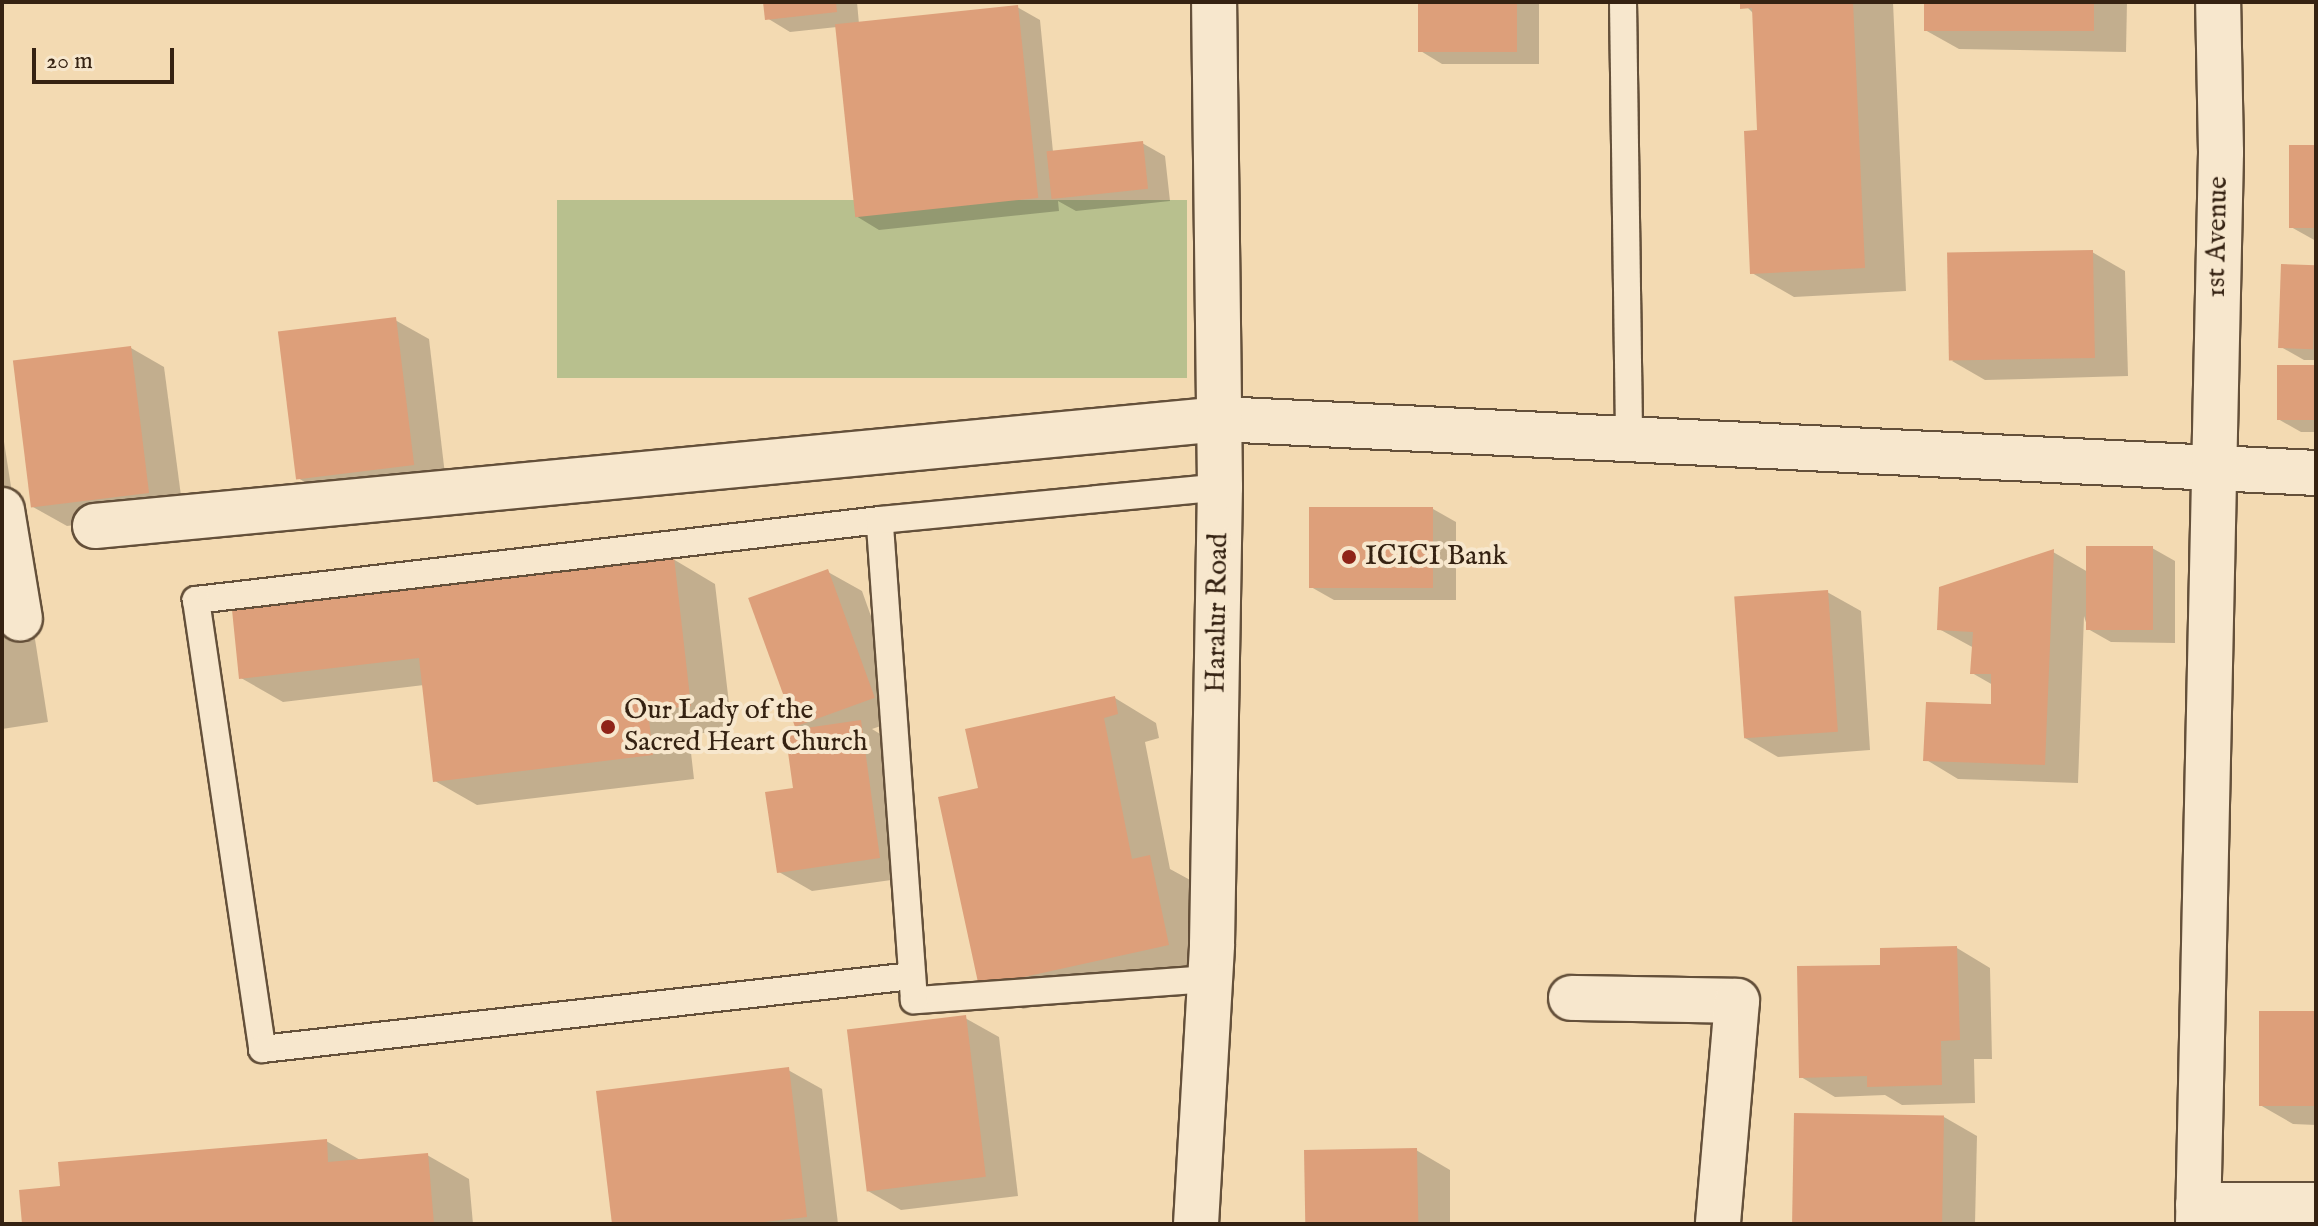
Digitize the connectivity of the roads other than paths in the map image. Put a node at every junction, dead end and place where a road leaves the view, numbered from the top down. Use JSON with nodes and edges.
{"nodes":[{"id":1,"x":1214,"y":2,"type":"edge"},
{"id":2,"x":1623,"y":2,"type":"edge"},
{"id":3,"x":2218,"y":2,"type":"edge"},
{"id":4,"x":1220,"y":419,"type":"junction"},
{"id":5,"x":1629,"y":439,"type":"junction"},
{"id":6,"x":2213,"y":472,"type":"junction"},
{"id":7,"x":2316,"y":473,"type":"edge"},
{"id":8,"x":1220,"y":487,"type":"junction"},
{"id":9,"x":2,"y":510,"type":"edge"},
{"id":10,"x":880,"y":520,"type":"junction"},
{"id":11,"x":95,"y":526,"type":"dead end"},
{"id":12,"x":20,"y":619,"type":"dead end"},
{"id":13,"x":912,"y":976,"type":"junction"},
{"id":14,"x":1210,"y":979,"type":"junction"},
{"id":15,"x":1571,"y":998,"type":"dead end"},
{"id":16,"x":2316,"y":1205,"type":"edge"},
{"id":17,"x":2198,"y":1215,"type":"edge"},
{"id":18,"x":1196,"y":1224,"type":"edge"},
{"id":19,"x":1718,"y":1224,"type":"edge"}],
"edges":[{"from":1,"to":4,"type":"street","name":"Haralur Road"},
{"from":2,"to":5,"type":"lane"},
{"from":3,"to":6,"type":"street","name":"1st Avenue"},
{"from":4,"to":5,"type":"street"},
{"from":4,"to":8,"type":"street","name":"Haralur Road"},
{"from":4,"to":11,"type":"street"},
{"from":5,"to":6,"type":"street"},
{"from":6,"to":7,"type":"street"},
{"from":6,"to":17,"type":"street","name":"1st Avenue"},
{"from":8,"to":10,"type":"lane"},
{"from":8,"to":14,"type":"street","name":"Haralur Road"},
{"from":9,"to":12,"type":"street"},
{"from":10,"to":13,"type":"lane"},
{"from":10,"to":13,"type":"lane"},
{"from":13,"to":14,"type":"lane"},
{"from":14,"to":18,"type":"street","name":"Haralur Road"},
{"from":15,"to":19,"type":"street"},
{"from":16,"to":17,"type":"street"}]}
